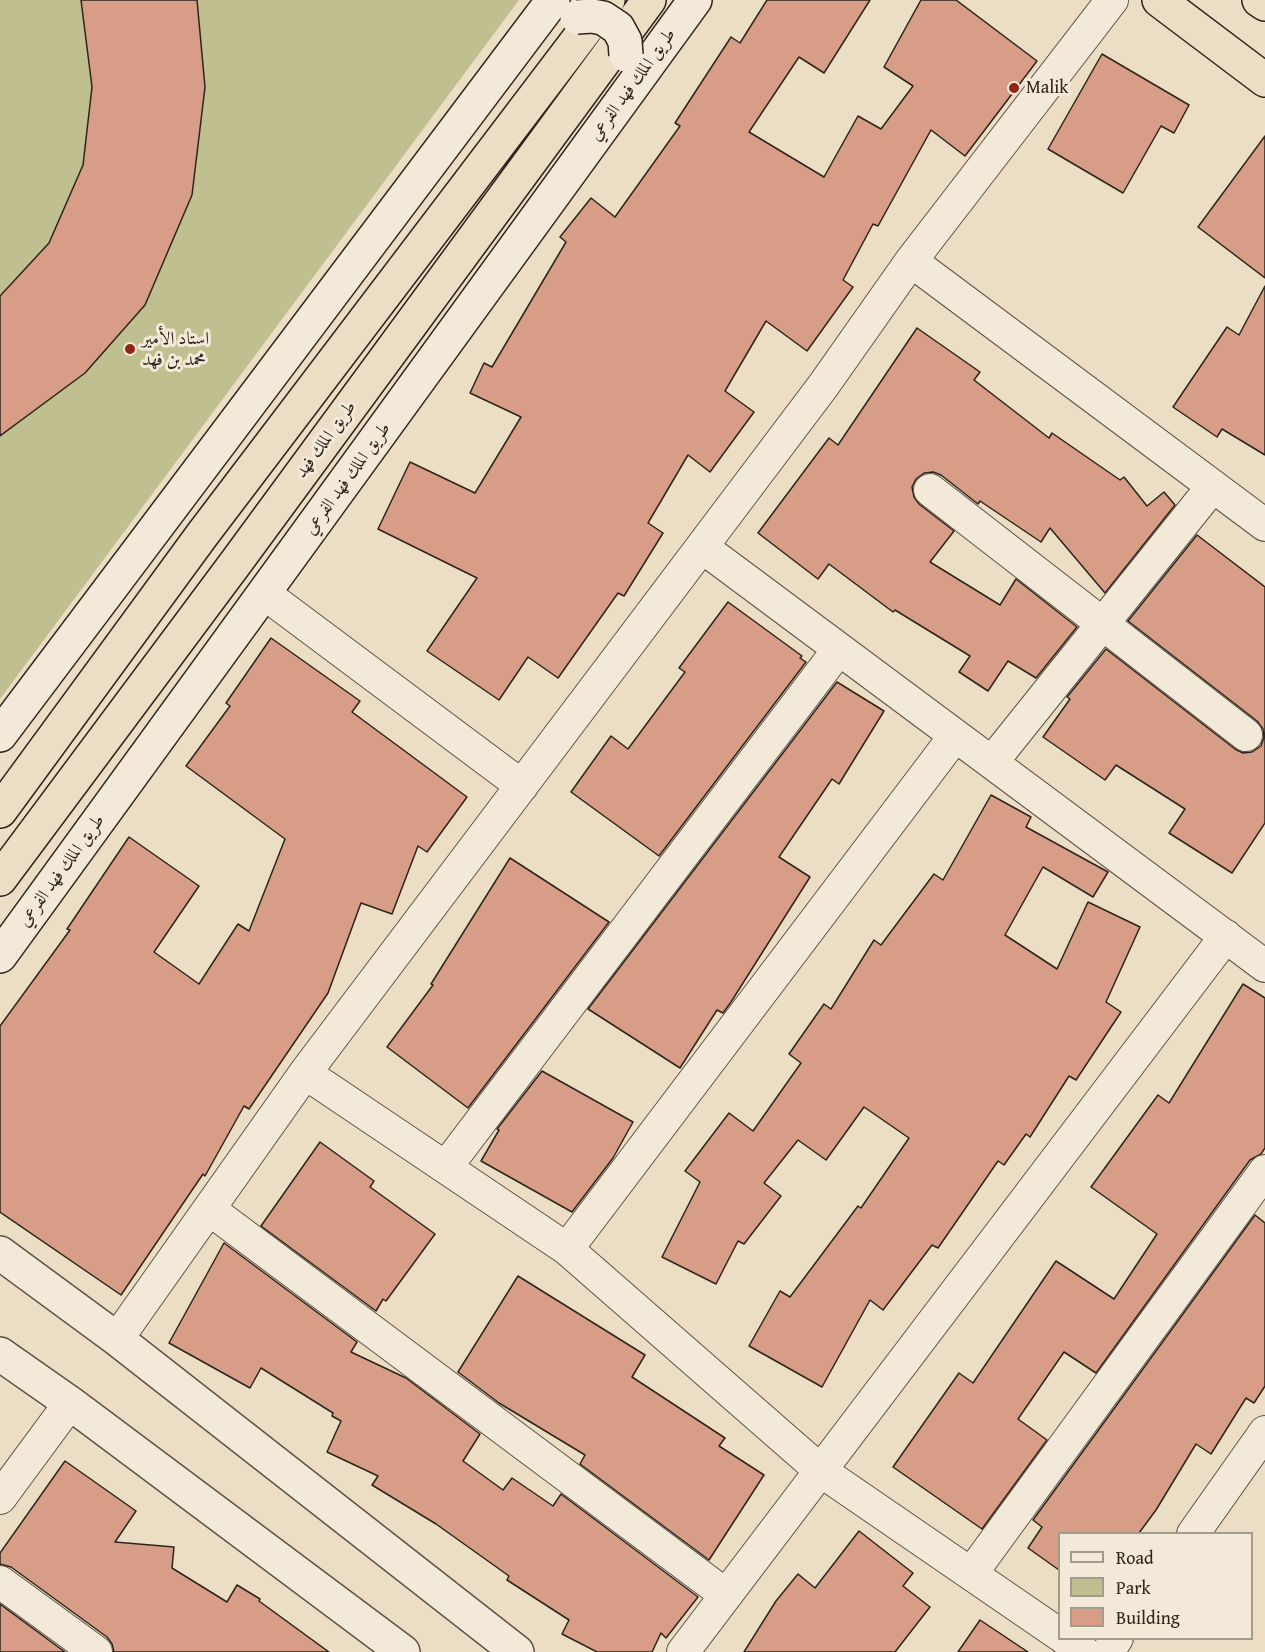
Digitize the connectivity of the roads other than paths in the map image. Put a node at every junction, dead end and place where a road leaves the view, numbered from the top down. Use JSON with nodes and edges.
{"nodes":[{"id":1,"x":608,"y":0,"type":"edge"},
{"id":2,"x":649,"y":0,"type":"edge"},
{"id":3,"x":695,"y":0,"type":"edge"},
{"id":4,"x":1112,"y":0,"type":"edge"},
{"id":5,"x":1159,"y":0,"type":"edge"},
{"id":6,"x":1259,"y":0,"type":"edge"},
{"id":7,"x":1265,"y":4,"type":"edge"},
{"id":8,"x":565,"y":9,"type":"edge"},
{"id":9,"x":1265,"y":80,"type":"edge"},
{"id":10,"x":605,"y":123,"type":"junction"},
{"id":11,"x":911,"y":261,"type":"junction"},
{"id":12,"x":1213,"y":486,"type":"junction"},
{"id":13,"x":930,"y":490,"type":"dead end"},
{"id":14,"x":1265,"y":525,"type":"edge"},
{"id":15,"x":702,"y":547,"type":"junction"},
{"id":16,"x":266,"y":594,"type":"junction"},
{"id":17,"x":1102,"y":624,"type":"junction"},
{"id":18,"x":839,"y":649,"type":"junction"},
{"id":19,"x":0,"y":735,"type":"edge"},
{"id":20,"x":1246,"y":735,"type":"dead end"},
{"id":21,"x":955,"y":736,"type":"junction"},
{"id":22,"x":992,"y":762,"type":"junction"},
{"id":23,"x":522,"y":786,"type":"junction"},
{"id":24,"x":0,"y":811,"type":"edge"},
{"id":25,"x":0,"y":879,"type":"edge"},
{"id":26,"x":1226,"y":936,"type":"junction"},
{"id":27,"x":0,"y":956,"type":"edge"},
{"id":28,"x":1265,"y":966,"type":"edge"},
{"id":29,"x":305,"y":1073,"type":"junction"},
{"id":30,"x":446,"y":1167,"type":"junction"},
{"id":31,"x":1265,"y":1172,"type":"edge"},
{"id":32,"x":209,"y":1209,"type":"junction"},
{"id":33,"x":567,"y":1249,"type":"junction"},
{"id":34,"x":0,"y":1253,"type":"edge"},
{"id":35,"x":117,"y":1340,"type":"junction"},
{"id":36,"x":0,"y":1354,"type":"edge"},
{"id":37,"x":70,"y":1403,"type":"junction"},
{"id":38,"x":1265,"y":1432,"type":"edge"},
{"id":39,"x":821,"y":1471,"type":"junction"},
{"id":40,"x":0,"y":1498,"type":"edge"},
{"id":41,"x":1194,"y":1532,"type":"edge"},
{"id":42,"x":970,"y":1574,"type":"junction"},
{"id":43,"x":0,"y":1582,"type":"edge"},
{"id":44,"x":726,"y":1595,"type":"junction"},
{"id":45,"x":1058,"y":1634,"type":"edge"},
{"id":46,"x":1067,"y":1640,"type":"edge"},
{"id":47,"x":96,"y":1652,"type":"edge"},
{"id":48,"x":403,"y":1652,"type":"edge"},
{"id":49,"x":517,"y":1652,"type":"edge"},
{"id":50,"x":683,"y":1652,"type":"edge"},
{"id":51,"x":1084,"y":1652,"type":"edge"}],
"edges":[{"from":1,"to":24,"type":"highway"},
{"from":2,"to":25,"type":"highway","name":"طريق الملك فهد"},
{"from":3,"to":10,"type":"main road","name":"طريق الملك فهد الفرعي"},
{"from":4,"to":11,"type":"street"},
{"from":5,"to":9,"type":"highway"},
{"from":6,"to":7,"type":"highway"},
{"from":8,"to":10,"type":"main road","bridge":true},
{"from":8,"to":19,"type":"main road"},
{"from":10,"to":16,"type":"main road","name":"طريق الملك فهد الفرعي"},
{"from":11,"to":12,"type":"street"},
{"from":11,"to":15,"type":"street"},
{"from":12,"to":14,"type":"street"},
{"from":12,"to":17,"type":"street"},
{"from":13,"to":17,"type":"street"},
{"from":15,"to":18,"type":"street"},
{"from":15,"to":23,"type":"street"},
{"from":16,"to":23,"type":"street"},
{"from":16,"to":27,"type":"main road","name":"طريق الملك فهد الفرعي"},
{"from":17,"to":20,"type":"street"},
{"from":17,"to":22,"type":"street"},
{"from":18,"to":21,"type":"street"},
{"from":18,"to":30,"type":"street"},
{"from":21,"to":22,"type":"street"},
{"from":21,"to":33,"type":"street"},
{"from":22,"to":26,"type":"street"},
{"from":23,"to":29,"type":"street"},
{"from":26,"to":28,"type":"street"},
{"from":26,"to":39,"type":"street"},
{"from":29,"to":30,"type":"street"},
{"from":29,"to":32,"type":"street"},
{"from":30,"to":33,"type":"street"},
{"from":31,"to":42,"type":"street"},
{"from":32,"to":35,"type":"street"},
{"from":32,"to":44,"type":"street"},
{"from":33,"to":39,"type":"street"},
{"from":34,"to":35,"type":"main road"},
{"from":35,"to":49,"type":"main road"},
{"from":36,"to":37,"type":"main road"},
{"from":37,"to":40,"type":"street"},
{"from":37,"to":48,"type":"main road"},
{"from":38,"to":41,"type":"street"},
{"from":39,"to":42,"type":"street"},
{"from":39,"to":44,"type":"street"},
{"from":42,"to":45,"type":"street"},
{"from":43,"to":47,"type":"street"},
{"from":44,"to":50,"type":"street"},
{"from":46,"to":51,"type":"street"}]}
